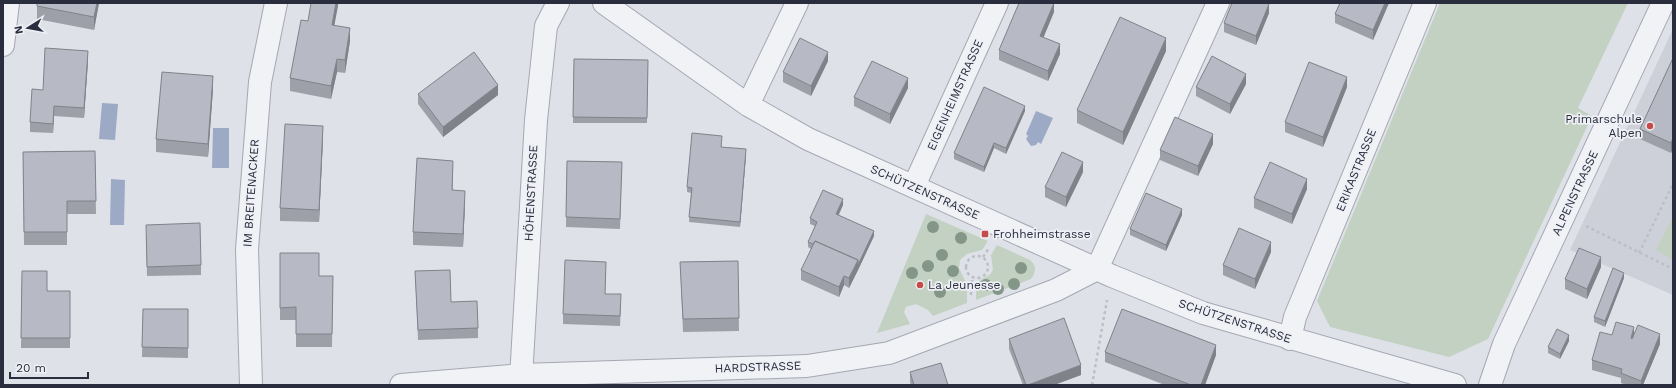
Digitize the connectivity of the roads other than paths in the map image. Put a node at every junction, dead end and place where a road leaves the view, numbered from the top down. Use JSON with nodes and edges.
{"nodes":[{"id":1,"x":8,"y":3,"type":"edge"},
{"id":2,"x":276,"y":3,"type":"edge"},
{"id":3,"x":558,"y":3,"type":"edge"},
{"id":4,"x":604,"y":3,"type":"edge"},
{"id":5,"x":797,"y":3,"type":"edge"},
{"id":6,"x":996,"y":3,"type":"edge"},
{"id":7,"x":1218,"y":3,"type":"edge"},
{"id":8,"x":1425,"y":3,"type":"edge"},
{"id":9,"x":1663,"y":3,"type":"edge"},
{"id":10,"x":3,"y":45,"type":"edge"},
{"id":11,"x":748,"y":105,"type":"junction"},
{"id":12,"x":914,"y":186,"type":"junction"},
{"id":13,"x":1097,"y":269,"type":"junction"},
{"id":14,"x":1290,"y":339,"type":"junction"},
{"id":15,"x":807,"y":375,"type":"edge"},
{"id":16,"x":519,"y":380,"type":"edge"},
{"id":17,"x":252,"y":385,"type":"edge"},
{"id":18,"x":401,"y":385,"type":"edge"},
{"id":19,"x":1455,"y":385,"type":"edge"},
{"id":20,"x":1490,"y":385,"type":"edge"}],
"edges":[{"from":1,"to":10,"type":"street"},
{"from":2,"to":17,"type":"street","name":"IM BREITENACKER"},
{"from":3,"to":16,"type":"street","name":"HÖHENSTRASSE"},
{"from":4,"to":11,"type":"street","name":"SCHÜTZENSTRASSE"},
{"from":5,"to":11,"type":"street"},
{"from":6,"to":12,"type":"street","name":"EIGENHEIMSTRASSE"},
{"from":7,"to":13,"type":"street"},
{"from":8,"to":14,"type":"street","name":"ERIKASTRASSE"},
{"from":9,"to":20,"type":"street","name":"ALPENSTRASSE"},
{"from":11,"to":12,"type":"street","name":"SCHÜTZENSTRASSE"},
{"from":12,"to":13,"type":"street","name":"SCHÜTZENSTRASSE"},
{"from":13,"to":14,"type":"street","name":"SCHÜTZENSTRASSE"},
{"from":13,"to":15,"type":"street","name":"HARDSTRASSE"},
{"from":14,"to":19,"type":"street","name":"SCHÜTZENSTRASSE"},
{"from":15,"to":16,"type":"street","name":"HARDSTRASSE"},
{"from":16,"to":18,"type":"street","name":"HARDSTRASSE"}]}
